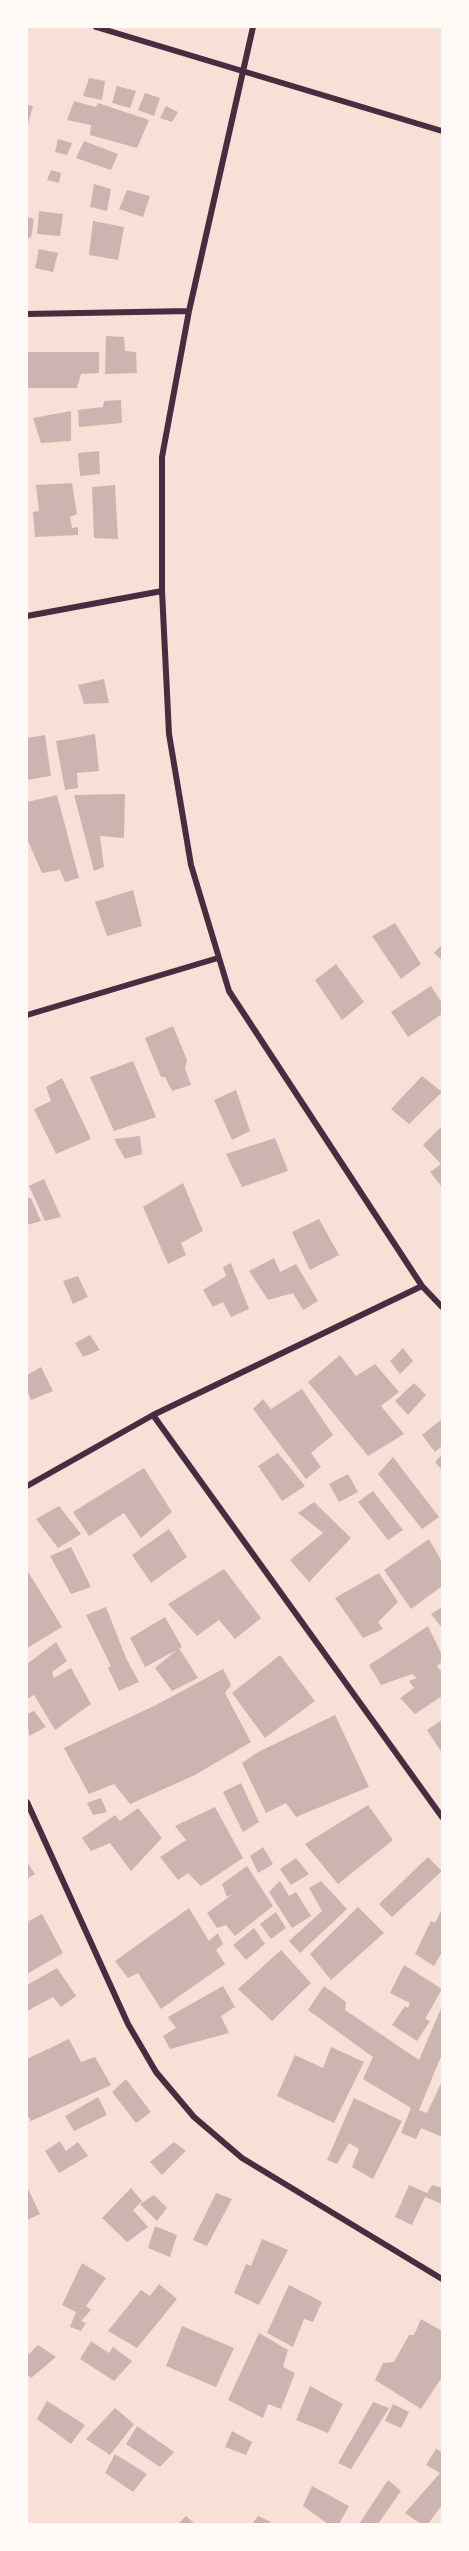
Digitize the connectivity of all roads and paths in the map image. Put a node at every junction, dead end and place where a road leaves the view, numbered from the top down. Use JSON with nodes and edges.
{"nodes":[{"id":1,"x":96,"y":27,"type":"edge"},
{"id":2,"x":253,"y":27,"type":"edge"},
{"id":3,"x":244,"y":74,"type":"junction"},
{"id":4,"x":442,"y":131,"type":"edge"},
{"id":5,"x":189,"y":311,"type":"junction"},
{"id":6,"x":27,"y":314,"type":"edge"},
{"id":7,"x":162,"y":591,"type":"junction"},
{"id":8,"x":27,"y":616,"type":"edge"},
{"id":9,"x":218,"y":958,"type":"junction"},
{"id":10,"x":27,"y":1015,"type":"edge"},
{"id":11,"x":422,"y":1286,"type":"junction"},
{"id":12,"x":442,"y":1307,"type":"edge"},
{"id":13,"x":153,"y":1415,"type":"junction"},
{"id":14,"x":27,"y":1486,"type":"edge"},
{"id":15,"x":27,"y":1802,"type":"edge"},
{"id":16,"x":442,"y":1817,"type":"edge"},
{"id":17,"x":442,"y":2279,"type":"edge"}],
"edges":[{"from":1,"to":3,"type":"street"},
{"from":2,"to":3,"type":"street"},
{"from":3,"to":4,"type":"street"},
{"from":3,"to":5,"type":"street"},
{"from":5,"to":6,"type":"street"},
{"from":5,"to":7,"type":"street"},
{"from":7,"to":8,"type":"street"},
{"from":7,"to":9,"type":"street"},
{"from":9,"to":10,"type":"street"},
{"from":9,"to":11,"type":"street"},
{"from":11,"to":12,"type":"street"},
{"from":11,"to":13,"type":"street"},
{"from":13,"to":14,"type":"street"},
{"from":13,"to":16,"type":"street"},
{"from":15,"to":17,"type":"street"}]}
